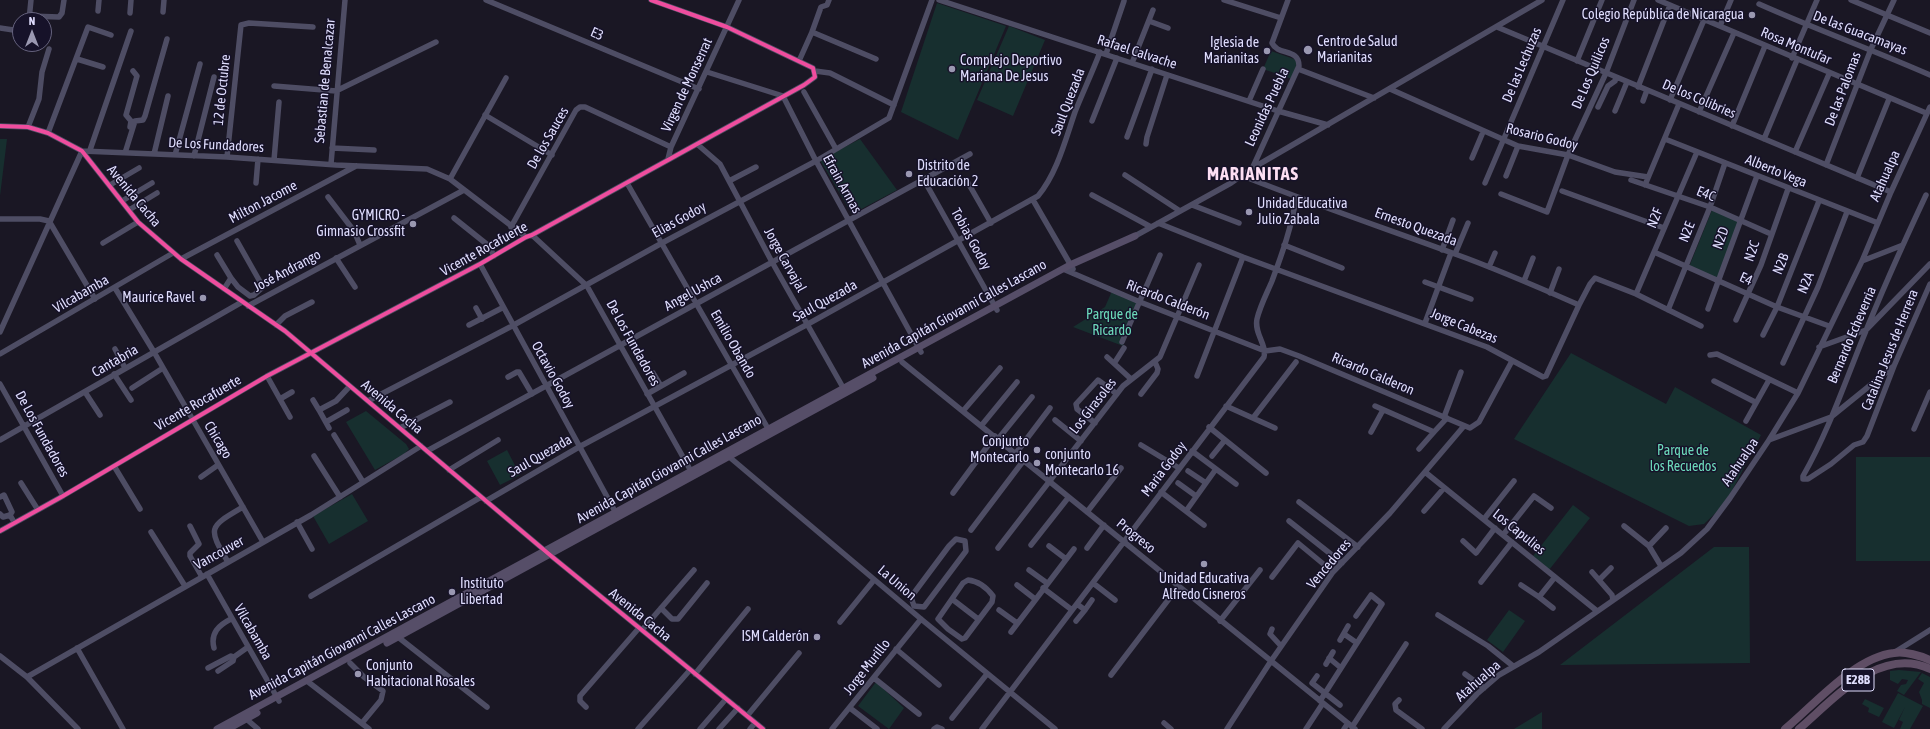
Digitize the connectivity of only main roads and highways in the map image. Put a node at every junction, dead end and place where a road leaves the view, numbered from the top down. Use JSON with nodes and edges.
{"nodes":[{"id":1,"x":1135,"y":236,"type":"road end"},
{"id":2,"x":920,"y":350,"type":"junction"},
{"id":3,"x":845,"y":391,"type":"junction"},
{"id":4,"x":548,"y":553,"type":"junction"},
{"id":5,"x":1930,"y":660,"type":"edge"},
{"id":6,"x":1930,"y":669,"type":"edge"},
{"id":7,"x":308,"y":683,"type":"junction"},
{"id":8,"x":244,"y":717,"type":"junction"},
{"id":9,"x":218,"y":729,"type":"edge"},
{"id":10,"x":228,"y":729,"type":"edge"},
{"id":11,"x":1785,"y":729,"type":"edge"},
{"id":12,"x":1799,"y":729,"type":"edge"}],
"edges":[{"from":1,"to":2,"type":"main road","name":"Avenida Capitán Giovanni Calles Lascano"},
{"from":2,"to":3,"type":"main road","name":"Avenida Capitán Giovanni Calles Lascano"},
{"from":2,"to":3,"type":"main road"},
{"from":3,"to":4,"type":"main road"},
{"from":4,"to":7,"type":"main road","name":"Avenida Capitán Giovanni Calles Lascano"},
{"from":4,"to":7,"type":"main road","name":"Avenida Capitán Giovanni Calles Lascano"},
{"from":5,"to":11,"type":"highway","number":"E28B"},
{"from":6,"to":12,"type":"highway","number":"E28B"},
{"from":7,"to":8,"type":"main road","name":"Avenida Capitán Giovanni Calles Lascano"},
{"from":8,"to":9,"type":"main road","name":"Avenida Capitán Giovanni Calles Lascano"},
{"from":8,"to":10,"type":"main road","name":"Avenida Capitán Giovanni Calles Lascano"}]}
